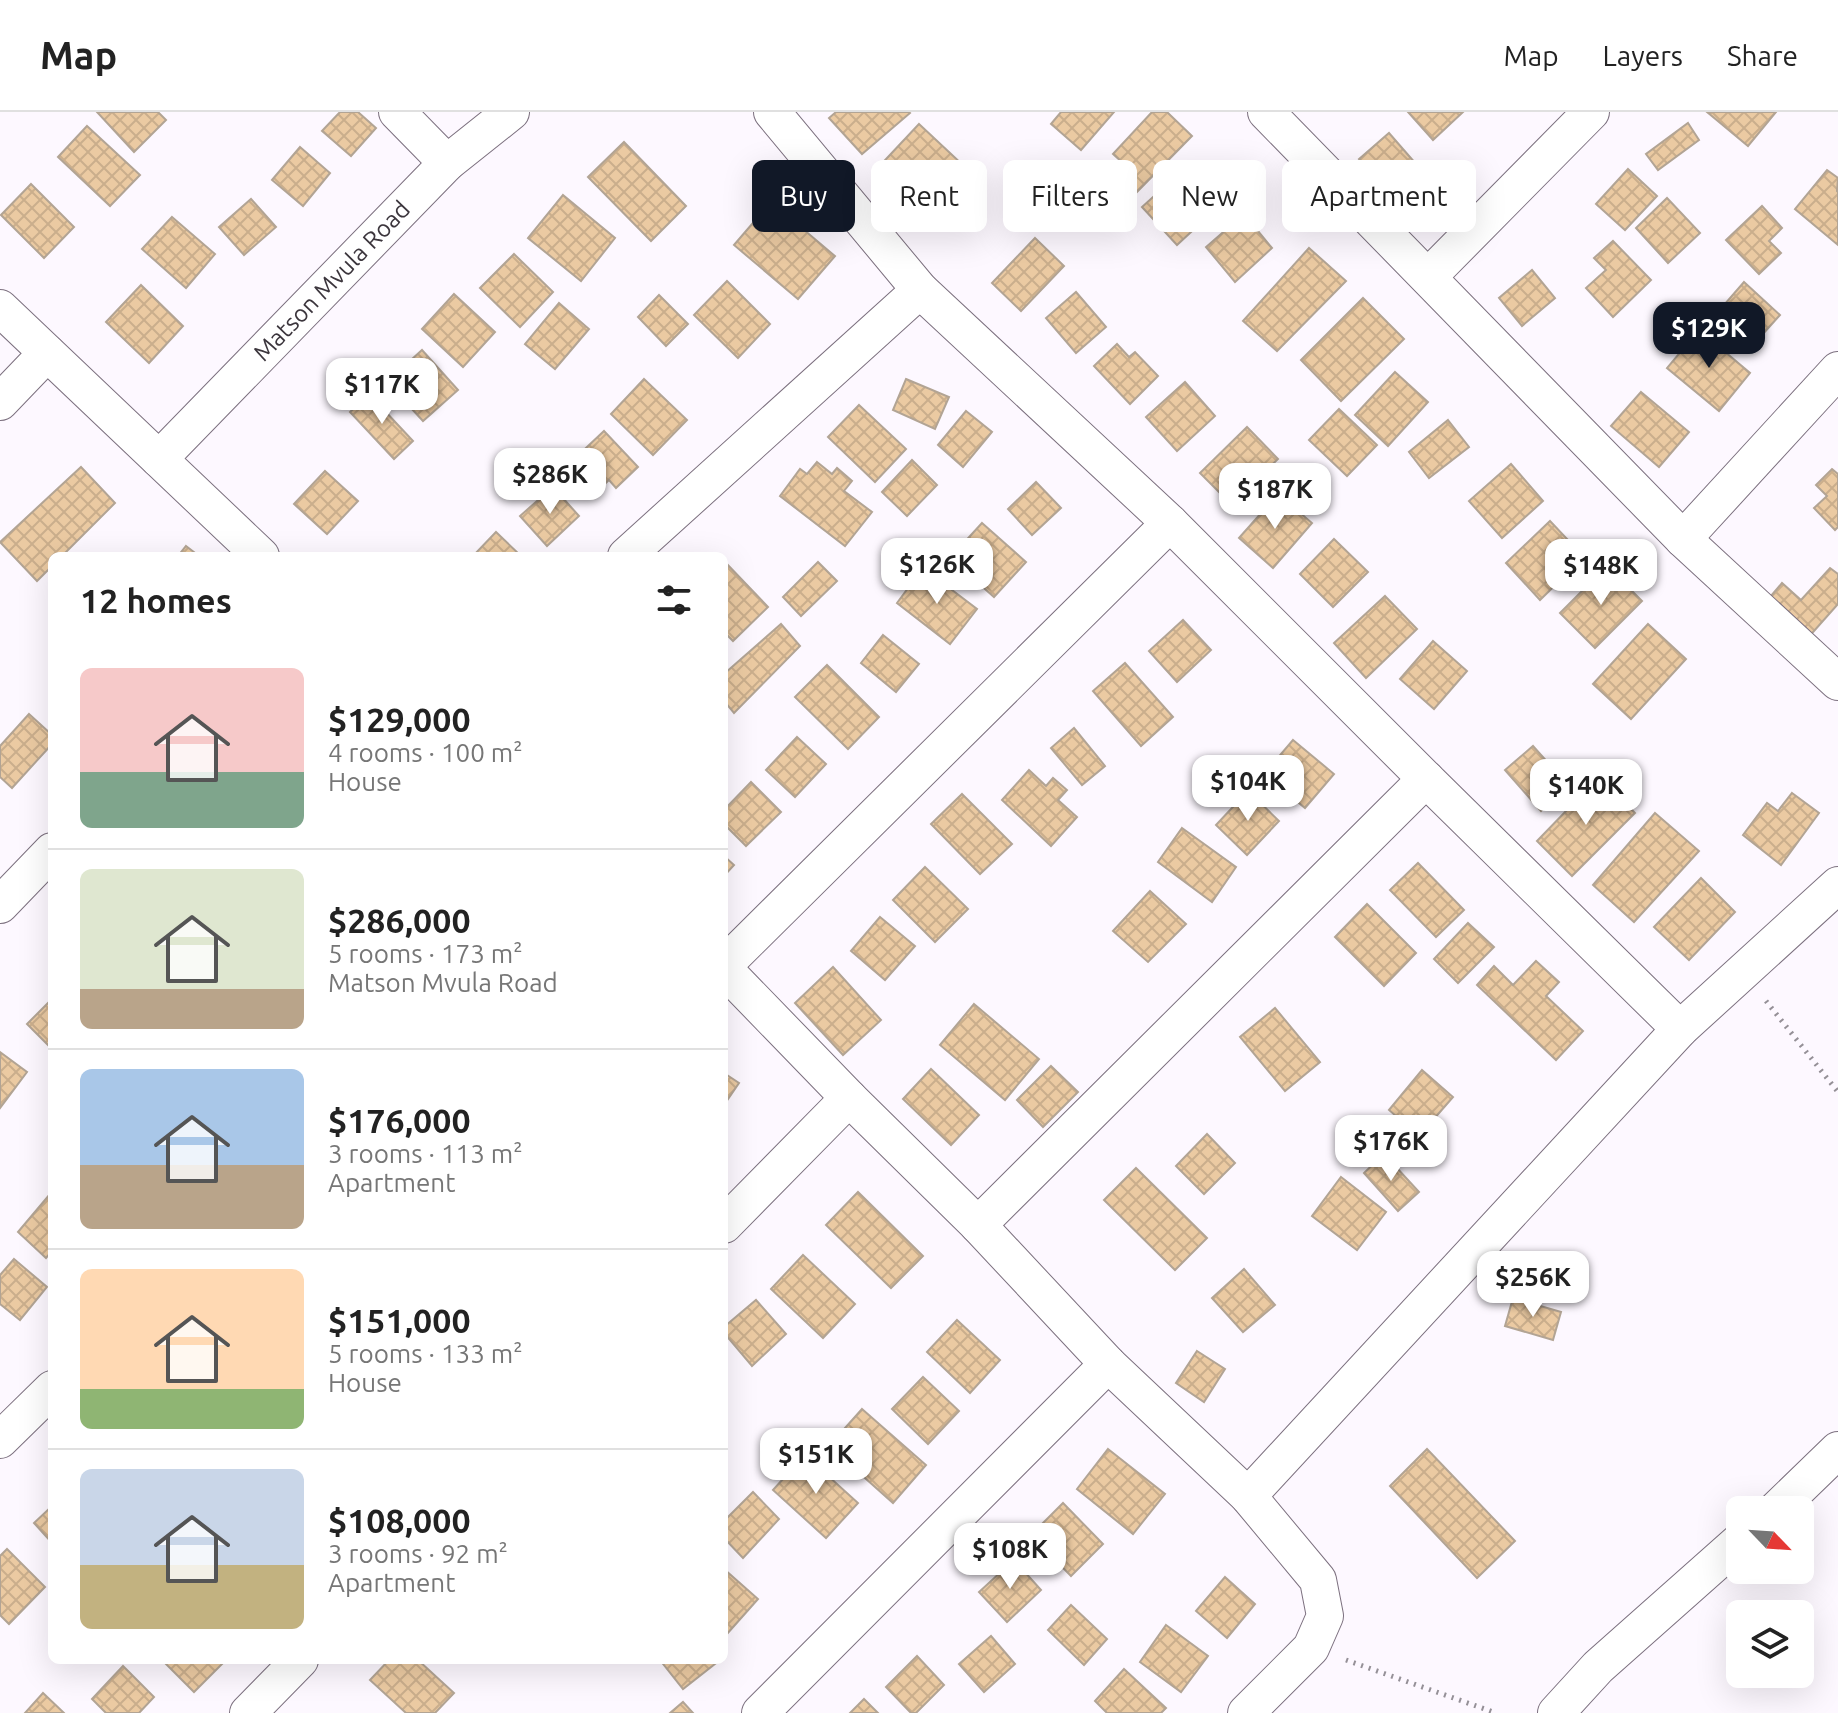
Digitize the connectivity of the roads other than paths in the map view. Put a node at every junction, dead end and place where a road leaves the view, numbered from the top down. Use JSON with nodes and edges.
{"nodes":[{"id":1,"x":397,"y":112,"type":"edge"},
{"id":2,"x":511,"y":112,"type":"edge"},
{"id":3,"x":772,"y":112,"type":"edge"},
{"id":4,"x":1266,"y":112,"type":"edge"},
{"id":5,"x":1591,"y":112,"type":"edge"},
{"id":6,"x":447,"y":163,"type":"junction"},
{"id":7,"x":1428,"y":277,"type":"junction"},
{"id":8,"x":920,"y":290,"type":"junction"},
{"id":9,"x":0,"y":308,"type":"edge"},
{"id":10,"x":47,"y":353,"type":"junction"},
{"id":11,"x":1838,"y":370,"type":"edge"},
{"id":12,"x":0,"y":402,"type":"edge"},
{"id":13,"x":159,"y":459,"type":"junction"},
{"id":14,"x":1170,"y":523,"type":"junction"},
{"id":15,"x":1683,"y":539,"type":"junction"},
{"id":16,"x":257,"y":552,"type":"edge"},
{"id":17,"x":630,"y":552,"type":"edge"},
{"id":18,"x":1838,"y":682,"type":"edge"},
{"id":19,"x":1426,"y":779,"type":"junction"},
{"id":20,"x":48,"y":855,"type":"edge"},
{"id":21,"x":1838,"y":885,"type":"edge"},
{"id":22,"x":0,"y":905,"type":"edge"},
{"id":23,"x":728,"y":963,"type":"edge"},
{"id":24,"x":728,"y":971,"type":"edge"},
{"id":25,"x":1680,"y":1029,"type":"junction"},
{"id":26,"x":849,"y":1098,"type":"junction"},
{"id":27,"x":728,"y":1221,"type":"edge"},
{"id":28,"x":978,"y":1225,"type":"junction"},
{"id":29,"x":1108,"y":1364,"type":"junction"},
{"id":30,"x":48,"y":1393,"type":"edge"},
{"id":31,"x":0,"y":1440,"type":"edge"},
{"id":32,"x":1838,"y":1450,"type":"edge"},
{"id":33,"x":1248,"y":1496,"type":"junction"},
{"id":34,"x":1790,"y":1496,"type":"edge"},
{"id":35,"x":1726,"y":1553,"type":"edge"},
{"id":36,"x":296,"y":1664,"type":"edge"},
{"id":37,"x":248,"y":1713,"type":"edge"},
{"id":38,"x":760,"y":1713,"type":"edge"},
{"id":39,"x":1246,"y":1713,"type":"edge"},
{"id":40,"x":1556,"y":1713,"type":"edge"}],
"edges":[{"from":1,"to":6,"type":"street"},
{"from":2,"to":6,"type":"street","name":"Matson Mvula Road"},
{"from":3,"to":8,"type":"street"},
{"from":4,"to":7,"type":"street"},
{"from":5,"to":7,"type":"street"},
{"from":6,"to":13,"type":"street","name":"Matson Mvula Road"},
{"from":7,"to":15,"type":"street"},
{"from":8,"to":14,"type":"street"},
{"from":8,"to":17,"type":"street"},
{"from":9,"to":10,"type":"street"},
{"from":10,"to":12,"type":"street"},
{"from":10,"to":13,"type":"street"},
{"from":11,"to":15,"type":"street"},
{"from":13,"to":16,"type":"street"},
{"from":14,"to":19,"type":"street"},
{"from":14,"to":23,"type":"street"},
{"from":15,"to":18,"type":"street"},
{"from":19,"to":25,"type":"street"},
{"from":19,"to":28,"type":"street"},
{"from":20,"to":22,"type":"street"},
{"from":21,"to":25,"type":"street"},
{"from":24,"to":26,"type":"street"},
{"from":25,"to":33,"type":"street"},
{"from":26,"to":27,"type":"street"},
{"from":26,"to":28,"type":"street"},
{"from":28,"to":29,"type":"street"},
{"from":29,"to":33,"type":"street"},
{"from":29,"to":38,"type":"street"},
{"from":30,"to":31,"type":"street"},
{"from":32,"to":34,"type":"street"},
{"from":33,"to":39,"type":"street"},
{"from":35,"to":40,"type":"street"},
{"from":36,"to":37,"type":"street"}]}
